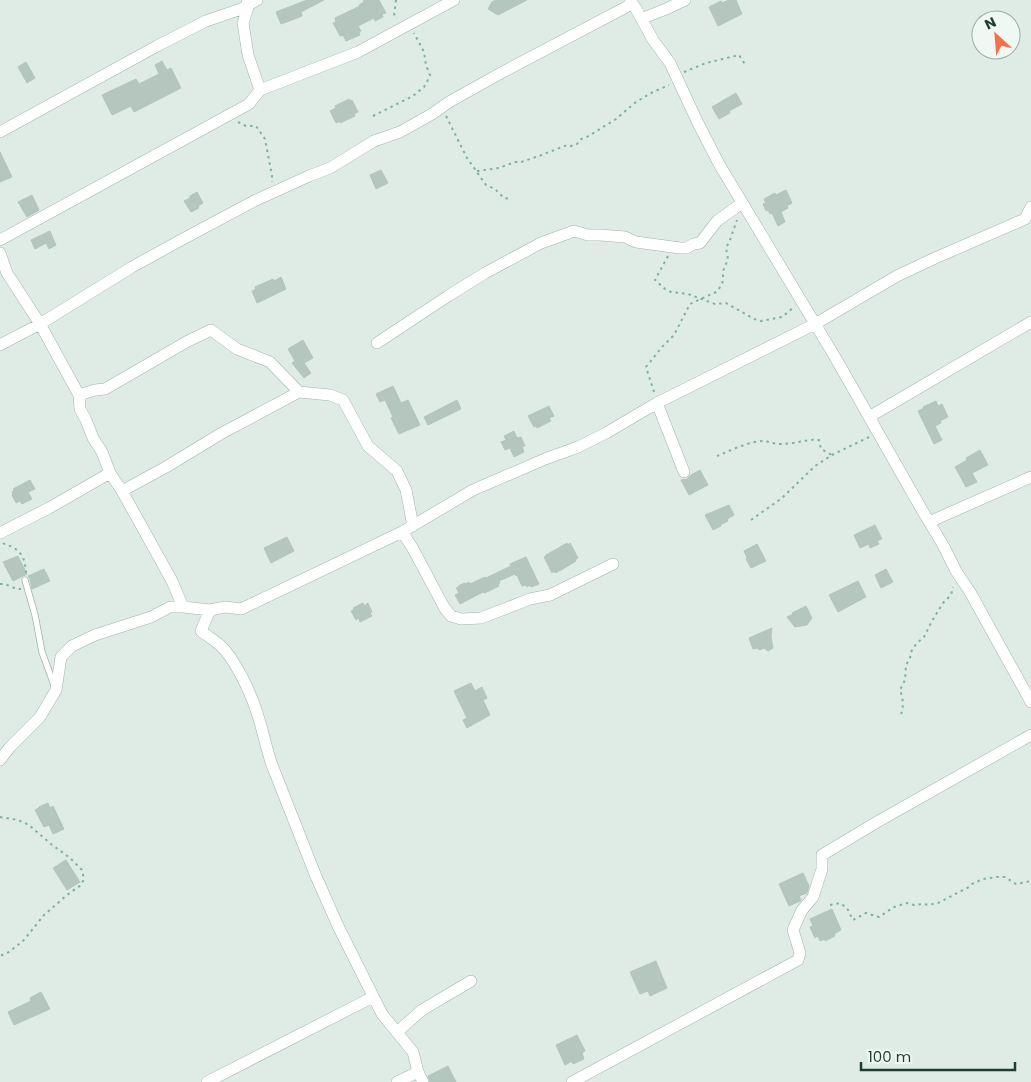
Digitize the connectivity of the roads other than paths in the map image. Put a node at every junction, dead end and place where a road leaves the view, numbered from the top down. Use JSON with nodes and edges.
{"nodes":[{"id":1,"x":454,"y":0,"type":"edge"},
{"id":2,"x":686,"y":0,"type":"edge"},
{"id":3,"x":250,"y":1,"type":"edge"},
{"id":4,"x":631,"y":2,"type":"edge"},
{"id":5,"x":641,"y":19,"type":"junction"},
{"id":6,"x":260,"y":90,"type":"junction"},
{"id":7,"x":0,"y":132,"type":"edge"},
{"id":8,"x":742,"y":203,"type":"junction"},
{"id":9,"x":1031,"y":207,"type":"edge"},
{"id":10,"x":1028,"y":221,"type":"edge"},
{"id":11,"x":0,"y":240,"type":"edge"},
{"id":12,"x":0,"y":253,"type":"edge"},
{"id":13,"x":1031,"y":322,"type":"edge"},
{"id":14,"x":40,"y":324,"type":"junction"},
{"id":15,"x":815,"y":324,"type":"junction"},
{"id":16,"x":377,"y":343,"type":"dead end"},
{"id":17,"x":0,"y":345,"type":"edge"},
{"id":18,"x":299,"y":392,"type":"junction"},
{"id":19,"x":79,"y":395,"type":"junction"},
{"id":20,"x":657,"y":403,"type":"junction"},
{"id":21,"x":869,"y":416,"type":"junction"},
{"id":22,"x":684,"y":472,"type":"dead end"},
{"id":23,"x":110,"y":473,"type":"junction"},
{"id":24,"x":1031,"y":477,"type":"edge"},
{"id":25,"x":122,"y":491,"type":"junction"},
{"id":26,"x":929,"y":522,"type":"junction"},
{"id":27,"x":413,"y":526,"type":"junction"},
{"id":28,"x":402,"y":532,"type":"junction"},
{"id":29,"x":0,"y":533,"type":"edge"},
{"id":30,"x":613,"y":564,"type":"dead end"},
{"id":31,"x":25,"y":580,"type":"road end"},
{"id":32,"x":183,"y":607,"type":"junction"},
{"id":33,"x":210,"y":610,"type":"junction"},
{"id":34,"x":56,"y":690,"type":"junction"},
{"id":35,"x":1031,"y":702,"type":"edge"},
{"id":36,"x":1031,"y":735,"type":"edge"},
{"id":37,"x":0,"y":760,"type":"edge"},
{"id":38,"x":471,"y":981,"type":"dead end"},
{"id":39,"x":373,"y":997,"type":"junction"},
{"id":40,"x":397,"y":1032,"type":"junction"},
{"id":41,"x":420,"y":1077,"type":"edge"},
{"id":42,"x":207,"y":1082,"type":"edge"},
{"id":43,"x":397,"y":1082,"type":"edge"},
{"id":44,"x":572,"y":1082,"type":"edge"}],
"edges":[{"from":1,"to":6,"type":"street"},
{"from":2,"to":5,"type":"street"},
{"from":3,"to":6,"type":"street"},
{"from":3,"to":7,"type":"street"},
{"from":4,"to":5,"type":"street"},
{"from":4,"to":14,"type":"street"},
{"from":5,"to":8,"type":"street"},
{"from":6,"to":11,"type":"street"},
{"from":8,"to":15,"type":"street"},
{"from":8,"to":16,"type":"street"},
{"from":9,"to":10,"type":"street"},
{"from":10,"to":15,"type":"street"},
{"from":12,"to":14,"type":"street"},
{"from":13,"to":21,"type":"street"},
{"from":14,"to":17,"type":"street"},
{"from":14,"to":19,"type":"street"},
{"from":15,"to":20,"type":"street"},
{"from":15,"to":21,"type":"street"},
{"from":18,"to":19,"type":"street"},
{"from":18,"to":25,"type":"street"},
{"from":18,"to":27,"type":"street"},
{"from":19,"to":23,"type":"street"},
{"from":20,"to":22,"type":"street"},
{"from":20,"to":27,"type":"street"},
{"from":21,"to":26,"type":"street"},
{"from":23,"to":25,"type":"street"},
{"from":23,"to":29,"type":"street"},
{"from":24,"to":26,"type":"street"},
{"from":25,"to":32,"type":"street"},
{"from":26,"to":35,"type":"street"},
{"from":27,"to":28,"type":"street"},
{"from":28,"to":30,"type":"street"},
{"from":28,"to":33,"type":"street"},
{"from":31,"to":34,"type":"lane"},
{"from":32,"to":33,"type":"street"},
{"from":32,"to":34,"type":"street"},
{"from":33,"to":39,"type":"street"},
{"from":34,"to":37,"type":"street"},
{"from":36,"to":44,"type":"street"},
{"from":38,"to":40,"type":"street"},
{"from":39,"to":40,"type":"street"},
{"from":39,"to":42,"type":"street"},
{"from":40,"to":41,"type":"street"},
{"from":41,"to":43,"type":"street"}]}
